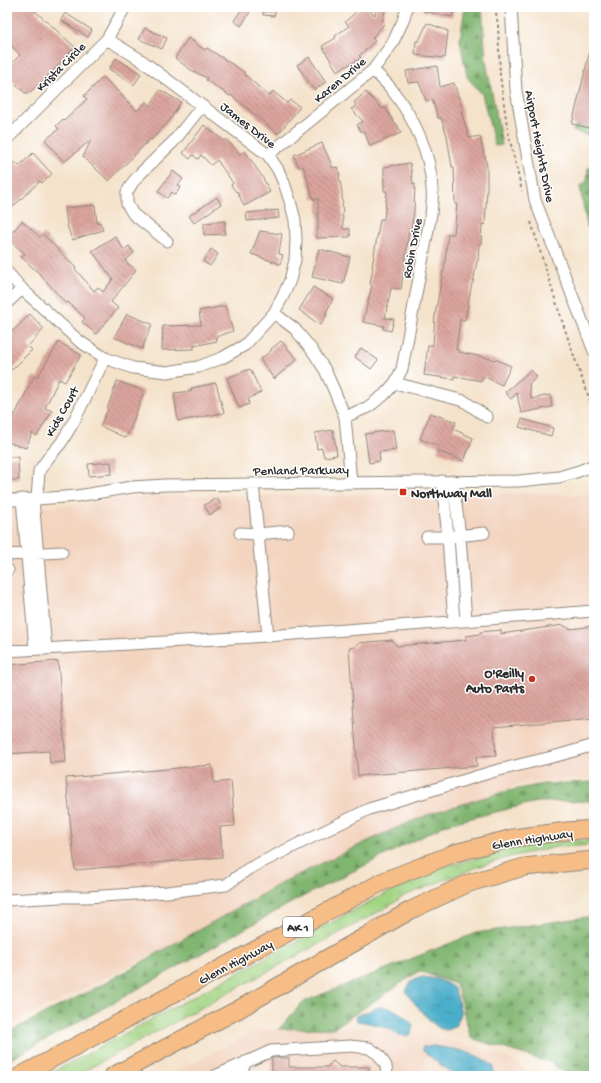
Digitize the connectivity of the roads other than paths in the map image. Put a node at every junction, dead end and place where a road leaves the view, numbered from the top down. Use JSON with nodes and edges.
{"nodes":[{"id":1,"x":125,"y":7,"type":"edge"},
{"id":2,"x":407,"y":7,"type":"edge"},
{"id":3,"x":511,"y":7,"type":"edge"},
{"id":4,"x":107,"y":39,"type":"junction"},
{"id":5,"x":373,"y":70,"type":"junction"},
{"id":6,"x":202,"y":106,"type":"junction"},
{"id":7,"x":7,"y":139,"type":"edge"},
{"id":8,"x":268,"y":156,"type":"junction"},
{"id":9,"x":167,"y":241,"type":"dead end"},
{"id":10,"x":7,"y":272,"type":"edge"},
{"id":11,"x":22,"y":289,"type":"junction"},
{"id":12,"x":7,"y":303,"type":"edge"},
{"id":13,"x":274,"y":313,"type":"junction"},
{"id":14,"x":594,"y":351,"type":"edge"},
{"id":15,"x":105,"y":358,"type":"junction"},
{"id":16,"x":395,"y":383,"type":"junction"},
{"id":17,"x":345,"y":417,"type":"junction"},
{"id":18,"x":487,"y":417,"type":"dead end"},
{"id":19,"x":594,"y":465,"type":"edge"},
{"id":20,"x":448,"y":481,"type":"junction"},
{"id":21,"x":351,"y":482,"type":"junction"},
{"id":22,"x":253,"y":484,"type":"junction"},
{"id":23,"x":30,"y":499,"type":"junction"},
{"id":24,"x":7,"y":500,"type":"edge"},
{"id":25,"x":288,"y":531,"type":"dead end"},
{"id":26,"x":240,"y":533,"type":"dead end"},
{"id":27,"x":484,"y":533,"type":"dead end"},
{"id":28,"x":258,"y":534,"type":"junction"},
{"id":29,"x":460,"y":536,"type":"junction"},
{"id":30,"x":427,"y":537,"type":"dead end"},
{"id":31,"x":448,"y":537,"type":"junction"},
{"id":32,"x":62,"y":552,"type":"dead end"},
{"id":33,"x":32,"y":553,"type":"junction"},
{"id":34,"x":7,"y":555,"type":"edge"},
{"id":35,"x":594,"y":611,"type":"edge"},
{"id":36,"x":466,"y":621,"type":"junction"},
{"id":37,"x":454,"y":622,"type":"junction"},
{"id":38,"x":268,"y":636,"type":"junction"},
{"id":39,"x":41,"y":649,"type":"junction"},
{"id":40,"x":7,"y":651,"type":"edge"},
{"id":41,"x":594,"y":745,"type":"edge"},
{"id":42,"x":594,"y":829,"type":"edge"},
{"id":43,"x":594,"y":860,"type":"edge"},
{"id":44,"x":7,"y":900,"type":"edge"},
{"id":45,"x":246,"y":1062,"type":"junction"},
{"id":46,"x":20,"y":1076,"type":"edge"},
{"id":47,"x":113,"y":1076,"type":"edge"},
{"id":48,"x":215,"y":1076,"type":"edge"},
{"id":49,"x":241,"y":1076,"type":"edge"},
{"id":50,"x":387,"y":1076,"type":"edge"}],
"edges":[{"from":1,"to":4,"type":"street","name":"Krista Circle"},
{"from":2,"to":5,"type":"street","name":"Karen Drive"},
{"from":3,"to":14,"type":"street","name":"Airport Heights Drive"},
{"from":4,"to":6,"type":"street","name":"James Drive"},
{"from":4,"to":7,"type":"street","name":"Krista Circle"},
{"from":5,"to":8,"type":"street","name":"Karen Drive"},
{"from":5,"to":16,"type":"street","name":"Robin Drive"},
{"from":6,"to":8,"type":"street","name":"James Drive"},
{"from":6,"to":9,"type":"street"},
{"from":8,"to":13,"type":"street","name":"James Drive"},
{"from":10,"to":11,"type":"street","name":"James Drive"},
{"from":11,"to":12,"type":"street"},
{"from":11,"to":15,"type":"street","name":"James Drive"},
{"from":13,"to":15,"type":"street","name":"James Drive"},
{"from":13,"to":17,"type":"street"},
{"from":15,"to":23,"type":"street","name":"Kids Court"},
{"from":16,"to":17,"type":"street","name":"Robin Drive"},
{"from":16,"to":18,"type":"street"},
{"from":17,"to":21,"type":"street"},
{"from":19,"to":20,"type":"street","name":"Penland Parkway"},
{"from":20,"to":21,"type":"street","name":"Penland Parkway"},
{"from":20,"to":29,"type":"street"},
{"from":20,"to":31,"type":"street"},
{"from":21,"to":22,"type":"street","name":"Penland Parkway"},
{"from":22,"to":23,"type":"street","name":"Penland Parkway"},
{"from":22,"to":28,"type":"street"},
{"from":23,"to":24,"type":"street","name":"Penland Parkway"},
{"from":23,"to":33,"type":"street","name":"Kids Court"},
{"from":25,"to":28,"type":"street"},
{"from":26,"to":28,"type":"street"},
{"from":27,"to":29,"type":"street"},
{"from":28,"to":38,"type":"street"},
{"from":29,"to":31,"type":"street"},
{"from":29,"to":36,"type":"street"},
{"from":30,"to":31,"type":"street"},
{"from":31,"to":37,"type":"street"},
{"from":32,"to":33,"type":"street"},
{"from":33,"to":34,"type":"street"},
{"from":33,"to":39,"type":"street","name":"Kids Court"},
{"from":35,"to":36,"type":"street"},
{"from":36,"to":37,"type":"street"},
{"from":37,"to":38,"type":"street"},
{"from":38,"to":39,"type":"street"},
{"from":39,"to":40,"type":"street"},
{"from":41,"to":44,"type":"street"},
{"from":42,"to":46,"type":"highway","name":"Glenn Highway","number":"AK 1"},
{"from":43,"to":47,"type":"highway"},
{"from":45,"to":48,"type":"street"},
{"from":45,"to":49,"type":"street"},
{"from":45,"to":50,"type":"street"}]}
